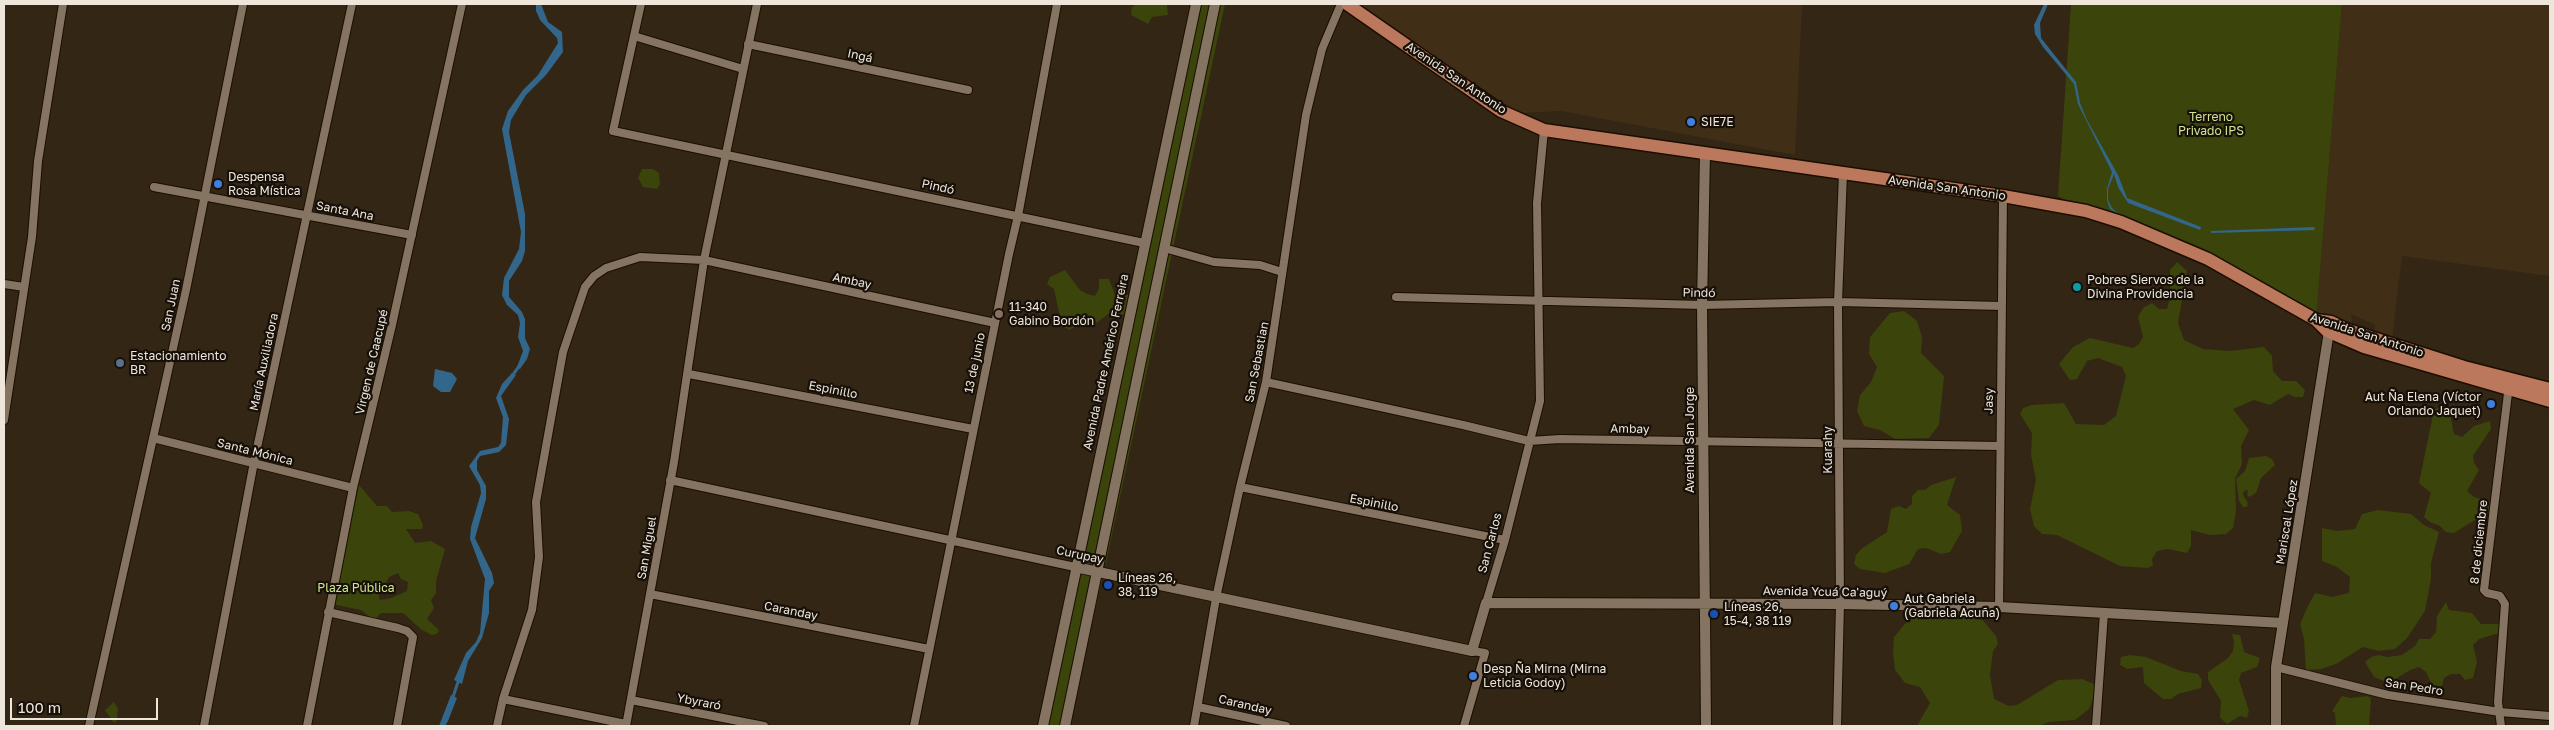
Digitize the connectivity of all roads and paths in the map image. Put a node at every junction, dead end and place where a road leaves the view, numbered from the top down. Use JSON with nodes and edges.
{"nodes":[{"id":1,"x":63,"y":4,"type":"edge"},
{"id":2,"x":243,"y":4,"type":"edge"},
{"id":3,"x":352,"y":4,"type":"edge"},
{"id":4,"x":462,"y":4,"type":"edge"},
{"id":5,"x":641,"y":4,"type":"edge"},
{"id":6,"x":757,"y":4,"type":"edge"},
{"id":7,"x":1058,"y":4,"type":"edge"},
{"id":8,"x":1196,"y":4,"type":"edge"},
{"id":9,"x":1215,"y":4,"type":"edge"},
{"id":10,"x":1341,"y":4,"type":"edge"},
{"id":11,"x":1347,"y":4,"type":"edge"},
{"id":12,"x":634,"y":36,"type":"junction"},
{"id":13,"x":748,"y":44,"type":"junction"},
{"id":14,"x":743,"y":70,"type":"junction"},
{"id":15,"x":968,"y":90,"type":"dead end"},
{"id":16,"x":1544,"y":130,"type":"junction"},
{"id":17,"x":727,"y":154,"type":"junction"},
{"id":18,"x":1705,"y":154,"type":"junction"},
{"id":19,"x":1843,"y":173,"type":"junction"},
{"id":20,"x":154,"y":188,"type":"dead end"},
{"id":21,"x":2003,"y":196,"type":"junction"},
{"id":22,"x":204,"y":198,"type":"junction"},
{"id":23,"x":307,"y":215,"type":"junction"},
{"id":24,"x":1018,"y":216,"type":"junction"},
{"id":25,"x":412,"y":235,"type":"junction"},
{"id":26,"x":1144,"y":243,"type":"junction"},
{"id":27,"x":1164,"y":248,"type":"junction"},
{"id":28,"x":704,"y":260,"type":"junction"},
{"id":29,"x":1282,"y":272,"type":"junction"},
{"id":30,"x":4,"y":284,"type":"edge"},
{"id":31,"x":24,"y":287,"type":"junction"},
{"id":32,"x":1396,"y":297,"type":"dead end"},
{"id":33,"x":1539,"y":300,"type":"junction"},
{"id":34,"x":1838,"y":302,"type":"junction"},
{"id":35,"x":1702,"y":305,"type":"junction"},
{"id":36,"x":2002,"y":306,"type":"junction"},
{"id":37,"x":995,"y":323,"type":"junction"},
{"id":38,"x":2329,"y":327,"type":"junction"},
{"id":39,"x":689,"y":374,"type":"junction"},
{"id":40,"x":1266,"y":382,"type":"junction"},
{"id":41,"x":2510,"y":384,"type":"junction"},
{"id":42,"x":2550,"y":389,"type":"edge"},
{"id":43,"x":2550,"y":401,"type":"edge"},
{"id":44,"x":4,"y":420,"type":"edge"},
{"id":45,"x":973,"y":429,"type":"junction"},
{"id":46,"x":152,"y":438,"type":"junction"},
{"id":47,"x":1529,"y":441,"type":"junction"},
{"id":48,"x":1703,"y":442,"type":"junction"},
{"id":49,"x":1839,"y":444,"type":"junction"},
{"id":50,"x":2000,"y":446,"type":"junction"},
{"id":51,"x":254,"y":462,"type":"junction"},
{"id":52,"x":670,"y":480,"type":"junction"},
{"id":53,"x":1240,"y":487,"type":"junction"},
{"id":54,"x":353,"y":488,"type":"junction"},
{"id":55,"x":1505,"y":540,"type":"junction"},
{"id":56,"x":952,"y":541,"type":"junction"},
{"id":57,"x":1075,"y":567,"type":"junction"},
{"id":58,"x":1097,"y":572,"type":"junction"},
{"id":59,"x":650,"y":594,"type":"junction"},
{"id":60,"x":1216,"y":598,"type":"junction"},
{"id":61,"x":1486,"y":603,"type":"junction"},
{"id":62,"x":1703,"y":604,"type":"junction"},
{"id":63,"x":1840,"y":604,"type":"junction"},
{"id":64,"x":1999,"y":607,"type":"junction"},
{"id":65,"x":328,"y":612,"type":"junction"},
{"id":66,"x":2104,"y":613,"type":"junction"},
{"id":67,"x":2283,"y":623,"type":"junction"},
{"id":68,"x":929,"y":649,"type":"junction"},
{"id":69,"x":1472,"y":650,"type":"junction"},
{"id":70,"x":2276,"y":667,"type":"junction"},
{"id":71,"x":503,"y":699,"type":"junction"},
{"id":72,"x":631,"y":700,"type":"junction"},
{"id":73,"x":1198,"y":707,"type":"junction"},
{"id":74,"x":2500,"y":712,"type":"junction"},
{"id":75,"x":2550,"y":716,"type":"edge"},
{"id":76,"x":626,"y":725,"type":"edge"},
{"id":77,"x":90,"y":726,"type":"edge"},
{"id":78,"x":204,"y":726,"type":"edge"},
{"id":79,"x":307,"y":726,"type":"edge"},
{"id":80,"x":397,"y":726,"type":"edge"},
{"id":81,"x":496,"y":726,"type":"edge"},
{"id":82,"x":764,"y":726,"type":"edge"},
{"id":83,"x":914,"y":726,"type":"edge"},
{"id":84,"x":1043,"y":726,"type":"edge"},
{"id":85,"x":1065,"y":726,"type":"edge"},
{"id":86,"x":1194,"y":726,"type":"edge"},
{"id":87,"x":1286,"y":726,"type":"edge"},
{"id":88,"x":1464,"y":726,"type":"edge"},
{"id":89,"x":1706,"y":726,"type":"edge"},
{"id":90,"x":1837,"y":726,"type":"edge"},
{"id":91,"x":2096,"y":726,"type":"edge"},
{"id":92,"x":2276,"y":726,"type":"edge"},
{"id":93,"x":2501,"y":726,"type":"edge"}],
"edges":[{"from":1,"to":31,"type":"street"},
{"from":2,"to":22,"type":"street","name":"San Juan"},
{"from":3,"to":23,"type":"street","name":"María Auxiliadora"},
{"from":4,"to":25,"type":"street","name":"Virgen de Caacupé"},
{"from":5,"to":12,"type":"street"},
{"from":6,"to":13,"type":"street","name":"San Miguel"},
{"from":7,"to":24,"type":"street","name":"13 de junio"},
{"from":8,"to":26,"type":"street","name":"Avenida Padre Américo Ferreira"},
{"from":9,"to":27,"type":"street"},
{"from":10,"to":29,"type":"street","name":"San Sebastian"},
{"from":11,"to":16,"type":"main road","name":"Avenida San Antonio"},
{"from":12,"to":14,"type":"street"},
{"from":12,"to":17,"type":"street","name":"Pindó"},
{"from":13,"to":14,"type":"street","name":"San Miguel"},
{"from":13,"to":15,"type":"street","name":"Ingá"},
{"from":14,"to":17,"type":"street","name":"San Miguel"},
{"from":16,"to":18,"type":"main road","name":"Avenida San Antonio"},
{"from":16,"to":33,"type":"street","name":"San Carlos"},
{"from":17,"to":24,"type":"street","name":"Pindó"},
{"from":17,"to":28,"type":"street","name":"San Miguel"},
{"from":18,"to":19,"type":"main road","name":"Avenida San Antonio"},
{"from":18,"to":35,"type":"street","name":"Avenida San Jorge"},
{"from":19,"to":21,"type":"main road","name":"Avenida San Antonio"},
{"from":19,"to":34,"type":"street","name":"Kuarahy"},
{"from":20,"to":22,"type":"street","name":"Santa Ana"},
{"from":21,"to":36,"type":"street","name":"Jasy"},
{"from":21,"to":38,"type":"main road","name":"Avenida San Antonio"},
{"from":22,"to":23,"type":"street","name":"Santa Ana"},
{"from":22,"to":46,"type":"street","name":"San Juan"},
{"from":23,"to":25,"type":"street","name":"Santa Ana"},
{"from":23,"to":51,"type":"street","name":"María Auxiliadora"},
{"from":24,"to":26,"type":"street","name":"Pindó"},
{"from":24,"to":37,"type":"street","name":"13 de junio"},
{"from":25,"to":54,"type":"street","name":"Virgen de Caacupé"},
{"from":26,"to":57,"type":"street","name":"Avenida Padre Américo Ferreira"},
{"from":27,"to":29,"type":"street"},
{"from":27,"to":58,"type":"street"},
{"from":28,"to":37,"type":"street","name":"Ambay"},
{"from":28,"to":39,"type":"street","name":"San Miguel"},
{"from":28,"to":71,"type":"street","name":"Ambay"},
{"from":29,"to":40,"type":"street","name":"San Sebastian"},
{"from":30,"to":31,"type":"street"},
{"from":31,"to":44,"type":"street"},
{"from":32,"to":33,"type":"street","name":"Pindó"},
{"from":33,"to":35,"type":"street","name":"Pindó"},
{"from":33,"to":47,"type":"street","name":"San Carlos"},
{"from":34,"to":35,"type":"street","name":"Pindó"},
{"from":34,"to":36,"type":"street","name":"Pindó"},
{"from":34,"to":49,"type":"street","name":"Kuarahy"},
{"from":35,"to":48,"type":"street","name":"Avenida San Jorge"},
{"from":36,"to":50,"type":"street","name":"Jasy"},
{"from":37,"to":45,"type":"street","name":"13 de junio"},
{"from":38,"to":41,"type":"main road","name":"Avenida San Antonio"},
{"from":38,"to":67,"type":"street","name":"Mariscal López"},
{"from":39,"to":45,"type":"street","name":"Espinillo"},
{"from":39,"to":52,"type":"street","name":"San Miguel"},
{"from":40,"to":47,"type":"street","name":"Ambay"},
{"from":40,"to":53,"type":"street","name":"San Sebastian"},
{"from":41,"to":42,"type":"main road","name":"Avenida San Antonio"},
{"from":41,"to":43,"type":"main road","name":"Avenida San Antonio"},
{"from":41,"to":74,"type":"street","name":"8 de diciembre"},
{"from":45,"to":56,"type":"street","name":"13 de junio"},
{"from":46,"to":51,"type":"street","name":"Santa Mónica"},
{"from":46,"to":77,"type":"street","name":"San Juan"},
{"from":47,"to":48,"type":"street","name":"Ambay"},
{"from":47,"to":55,"type":"street","name":"San Carlos"},
{"from":48,"to":49,"type":"street","name":"Ambay"},
{"from":48,"to":62,"type":"street","name":"Avenida San Jorge"},
{"from":49,"to":50,"type":"street","name":"Ambay"},
{"from":49,"to":63,"type":"street","name":"Kuarahy"},
{"from":50,"to":64,"type":"street","name":"Jasy"},
{"from":51,"to":54,"type":"street","name":"Santa Mónica"},
{"from":51,"to":78,"type":"street","name":"María Auxiliadora"},
{"from":52,"to":56,"type":"street","name":"Curupay"},
{"from":52,"to":59,"type":"street","name":"San Miguel"},
{"from":53,"to":55,"type":"street","name":"Espinillo"},
{"from":53,"to":60,"type":"street","name":"San Sebastian"},
{"from":54,"to":65,"type":"street","name":"Virgen de Caacupé"},
{"from":55,"to":61,"type":"street","name":"San Carlos"},
{"from":56,"to":57,"type":"street","name":"Curupay"},
{"from":56,"to":68,"type":"street","name":"13 de junio"},
{"from":57,"to":58,"type":"street","name":"Curupay"},
{"from":57,"to":84,"type":"street","name":"Avenida Padre Américo Ferreira"},
{"from":58,"to":60,"type":"street","name":"Curupay"},
{"from":58,"to":85,"type":"street"},
{"from":59,"to":68,"type":"street","name":"Caranday"},
{"from":59,"to":72,"type":"street","name":"San Miguel"},
{"from":60,"to":69,"type":"street","name":"Curupay"},
{"from":60,"to":73,"type":"street","name":"San Sebastian"},
{"from":61,"to":62,"type":"street","name":"Avenida Ycuá Ca'aguý"},
{"from":61,"to":69,"type":"street","name":"San Carlos"},
{"from":62,"to":63,"type":"street","name":"Avenida Ycuá Ca'aguý"},
{"from":62,"to":89,"type":"street","name":"Avenida San Jorge"},
{"from":63,"to":64,"type":"street","name":"Avenida Ycuá Ca'aguý"},
{"from":63,"to":90,"type":"street","name":"Kuarahy"},
{"from":64,"to":66,"type":"street","name":"Avenida Ycuá Ca'aguý"},
{"from":65,"to":79,"type":"street","name":"Virgen de Caacupé"},
{"from":65,"to":80,"type":"street"},
{"from":66,"to":67,"type":"street","name":"Avenida Ycuá Ca'aguý"},
{"from":66,"to":91,"type":"street"},
{"from":67,"to":70,"type":"street","name":"Mariscal López"},
{"from":68,"to":83,"type":"street","name":"13 de junio"},
{"from":69,"to":88,"type":"street","name":"Curupay"},
{"from":70,"to":74,"type":"street","name":"San Pedro"},
{"from":70,"to":92,"type":"street","name":"Mariscal López"},
{"from":71,"to":76,"type":"street"},
{"from":71,"to":81,"type":"street","name":"Ambay"},
{"from":72,"to":76,"type":"street","name":"San Miguel"},
{"from":72,"to":82,"type":"street","name":"Ybyraró"},
{"from":73,"to":86,"type":"street","name":"San Sebastian"},
{"from":73,"to":87,"type":"street","name":"Caranday"},
{"from":74,"to":75,"type":"street","name":"San Pedro"},
{"from":74,"to":93,"type":"street","name":"8 de diciembre"}]}
